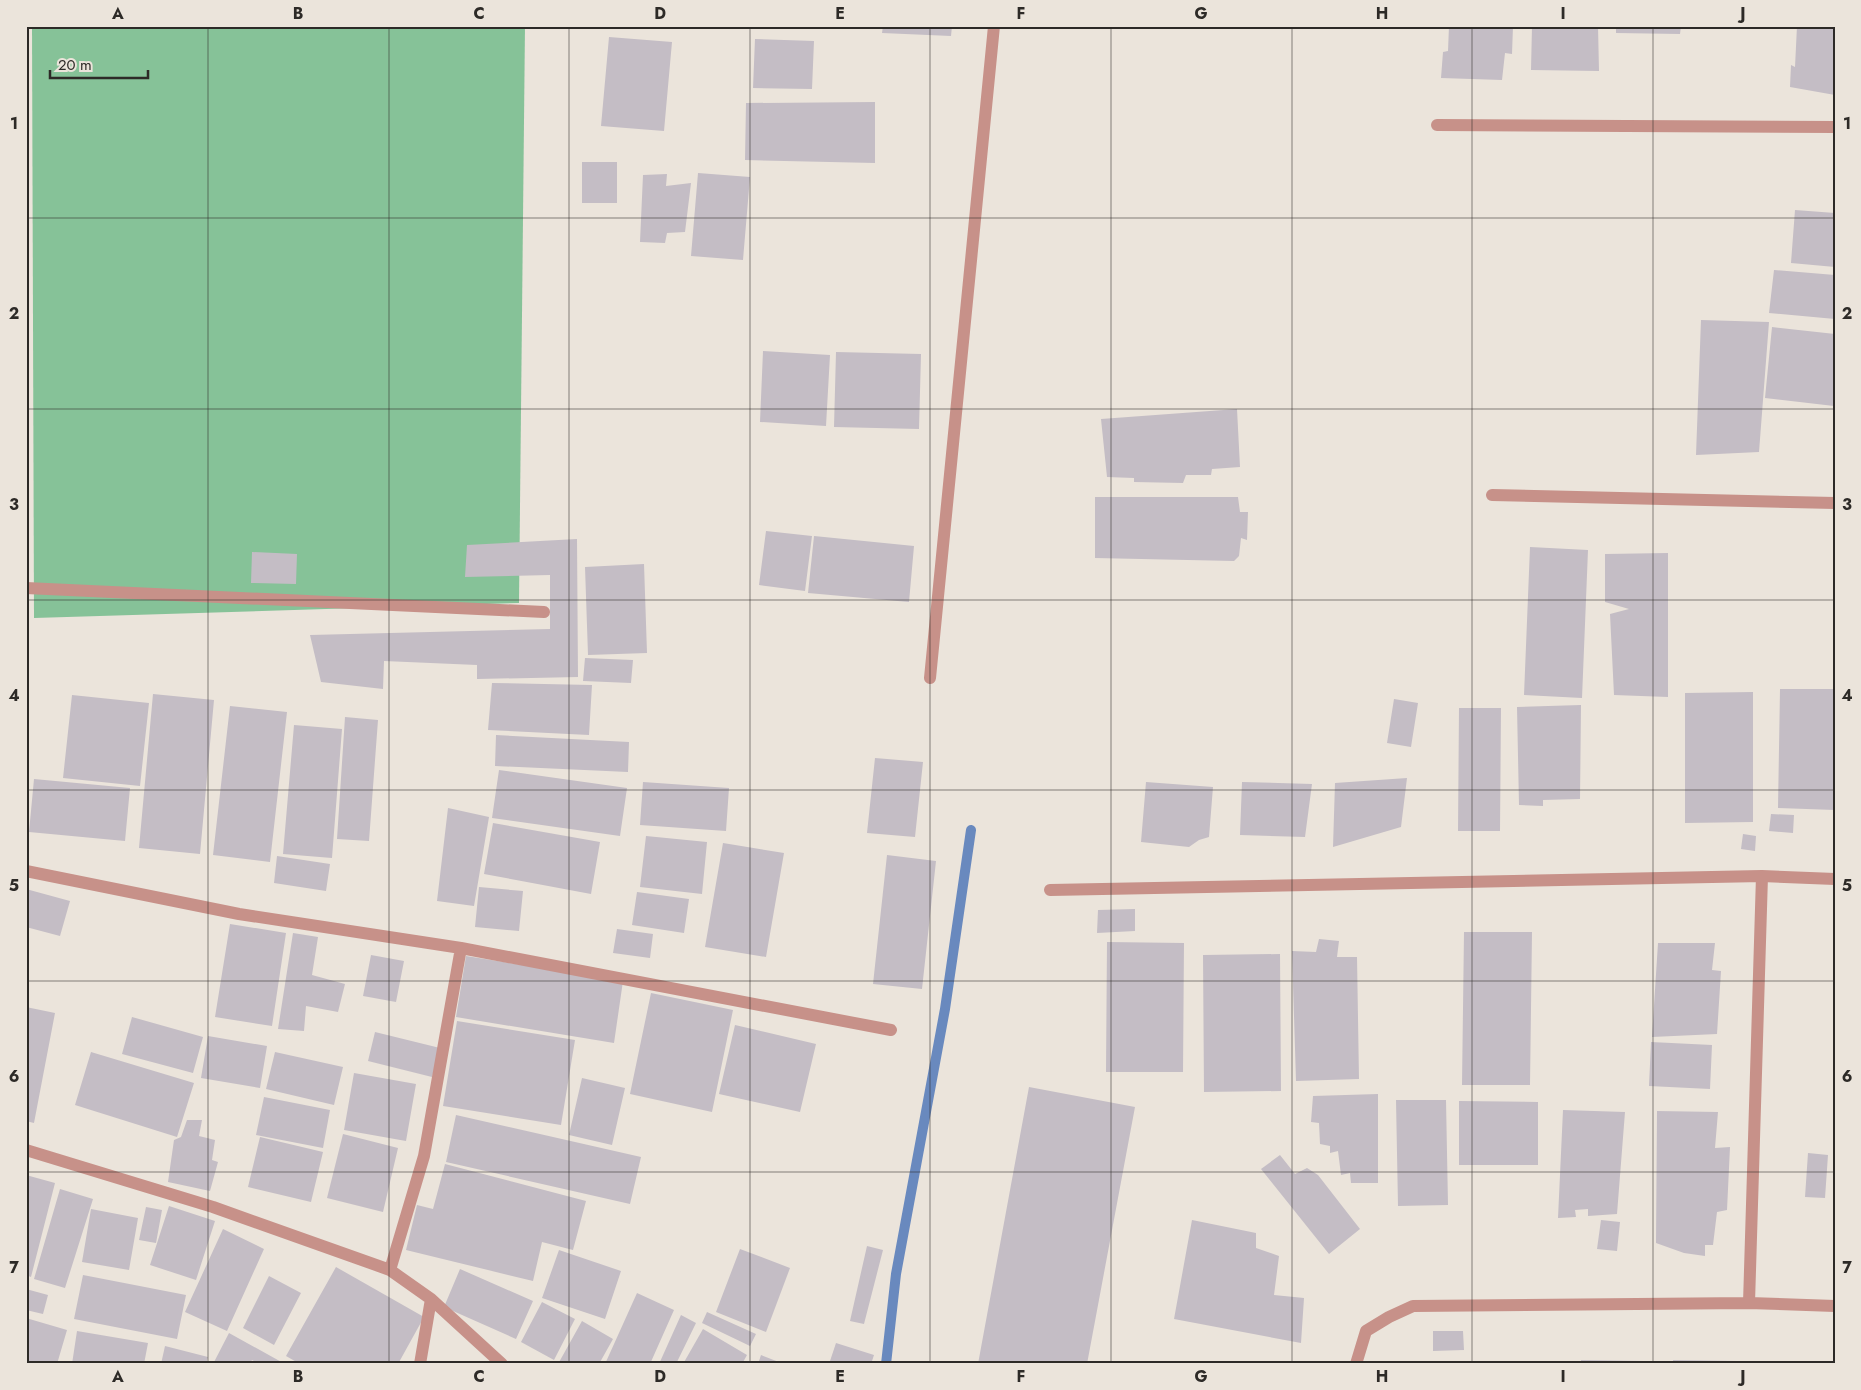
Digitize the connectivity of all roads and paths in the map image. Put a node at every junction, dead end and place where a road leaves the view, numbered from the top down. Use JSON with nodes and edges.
{"nodes":[{"id":1,"x":994,"y":26,"type":"edge"},
{"id":2,"x":1437,"y":125,"type":"dead end"},
{"id":3,"x":1835,"y":126,"type":"edge"},
{"id":4,"x":1492,"y":495,"type":"dead end"},
{"id":5,"x":1835,"y":503,"type":"edge"},
{"id":6,"x":26,"y":588,"type":"edge"},
{"id":7,"x":544,"y":612,"type":"dead end"},
{"id":8,"x":930,"y":678,"type":"dead end"},
{"id":9,"x":26,"y":871,"type":"edge"},
{"id":10,"x":1762,"y":876,"type":"junction"},
{"id":11,"x":1835,"y":879,"type":"edge"},
{"id":12,"x":1050,"y":890,"type":"dead end"},
{"id":13,"x":461,"y":948,"type":"junction"},
{"id":14,"x":891,"y":1030,"type":"dead end"},
{"id":15,"x":26,"y":1150,"type":"edge"},
{"id":16,"x":390,"y":1270,"type":"junction"},
{"id":17,"x":431,"y":1299,"type":"junction"},
{"id":18,"x":1749,"y":1303,"type":"junction"},
{"id":19,"x":1835,"y":1306,"type":"edge"},
{"id":20,"x":420,"y":1364,"type":"edge"},
{"id":21,"x":502,"y":1364,"type":"edge"},
{"id":22,"x":1356,"y":1364,"type":"edge"}],
"edges":[{"from":1,"to":8,"type":"street"},
{"from":2,"to":3,"type":"street"},
{"from":4,"to":5,"type":"street"},
{"from":6,"to":7,"type":"street"},
{"from":9,"to":13,"type":"street"},
{"from":10,"to":11,"type":"street"},
{"from":10,"to":12,"type":"street"},
{"from":10,"to":18,"type":"street"},
{"from":13,"to":14,"type":"street"},
{"from":13,"to":16,"type":"street"},
{"from":15,"to":16,"type":"street"},
{"from":16,"to":17,"type":"street"},
{"from":17,"to":20,"type":"street"},
{"from":17,"to":21,"type":"street"},
{"from":18,"to":19,"type":"street"},
{"from":18,"to":22,"type":"street"}]}
